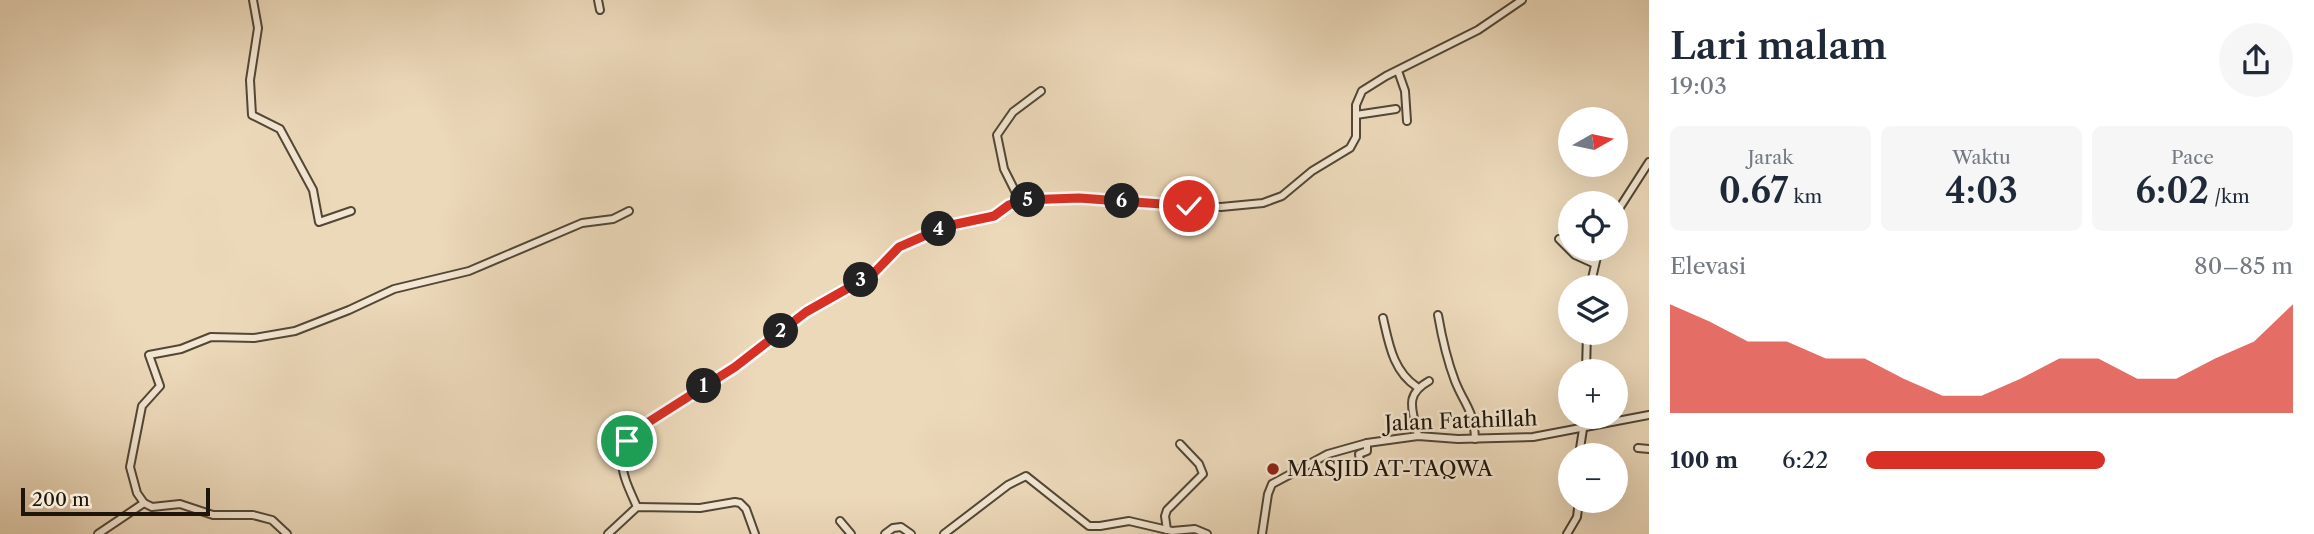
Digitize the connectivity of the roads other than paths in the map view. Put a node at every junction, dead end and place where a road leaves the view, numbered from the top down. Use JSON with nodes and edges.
{"nodes":[{"id":1,"x":253,"y":0,"type":"edge"},
{"id":2,"x":598,"y":0,"type":"edge"},
{"id":3,"x":1522,"y":0,"type":"edge"},
{"id":4,"x":600,"y":10,"type":"dead end"},
{"id":5,"x":1398,"y":71,"type":"junction"},
{"id":6,"x":1041,"y":91,"type":"dead end"},
{"id":7,"x":1396,"y":109,"type":"dead end"},
{"id":8,"x":1356,"y":115,"type":"junction"},
{"id":9,"x":1407,"y":121,"type":"dead end"},
{"id":10,"x":1649,"y":162,"type":"edge"},
{"id":11,"x":1628,"y":195,"type":"edge"},
{"id":12,"x":1020,"y":201,"type":"junction"},
{"id":13,"x":351,"y":211,"type":"dead end"},
{"id":14,"x":629,"y":211,"type":"dead end"},
{"id":15,"x":1588,"y":261,"type":"edge"},
{"id":16,"x":1596,"y":261,"type":"edge"},
{"id":17,"x":1595,"y":264,"type":"junction"},
{"id":18,"x":1593,"y":275,"type":"edge"},
{"id":19,"x":1438,"y":315,"type":"dead end"},
{"id":20,"x":1383,"y":318,"type":"dead end"},
{"id":21,"x":1429,"y":381,"type":"dead end"},
{"id":22,"x":1417,"y":387,"type":"junction"},
{"id":23,"x":1649,"y":415,"type":"edge"},
{"id":24,"x":1628,"y":419,"type":"edge"},
{"id":25,"x":1575,"y":429,"type":"edge"},
{"id":26,"x":1418,"y":436,"type":"junction"},
{"id":27,"x":1475,"y":439,"type":"junction"},
{"id":28,"x":1367,"y":443,"type":"junction"},
{"id":29,"x":1180,"y":444,"type":"dead end"},
{"id":30,"x":1638,"y":448,"type":"dead end"},
{"id":31,"x":1649,"y":449,"type":"edge"},
{"id":32,"x":1361,"y":471,"type":"dead end"},
{"id":33,"x":144,"y":503,"type":"junction"},
{"id":34,"x":637,"y":507,"type":"junction"},
{"id":35,"x":1577,"y":513,"type":"edge"},
{"id":36,"x":839,"y":521,"type":"dead end"},
{"id":37,"x":1167,"y":530,"type":"junction"},
{"id":38,"x":98,"y":534,"type":"edge"},
{"id":39,"x":287,"y":534,"type":"edge"},
{"id":40,"x":608,"y":534,"type":"edge"},
{"id":41,"x":755,"y":534,"type":"edge"},
{"id":42,"x":851,"y":534,"type":"edge"},
{"id":43,"x":885,"y":534,"type":"edge"},
{"id":44,"x":911,"y":534,"type":"edge"},
{"id":45,"x":944,"y":534,"type":"edge"},
{"id":46,"x":1207,"y":534,"type":"edge"},
{"id":47,"x":1262,"y":534,"type":"edge"},
{"id":48,"x":1567,"y":534,"type":"edge"}],
"edges":[{"from":1,"to":13,"type":"street"},
{"from":2,"to":4,"type":"street"},
{"from":3,"to":5,"type":"street"},
{"from":5,"to":8,"type":"street"},
{"from":5,"to":9,"type":"street"},
{"from":6,"to":12,"type":"street"},
{"from":7,"to":8,"type":"street"},
{"from":8,"to":12,"type":"street"},
{"from":10,"to":11,"type":"street"},
{"from":12,"to":34,"type":"street"},
{"from":14,"to":33,"type":"street"},
{"from":15,"to":17,"type":"street"},
{"from":16,"to":17,"type":"street"},
{"from":17,"to":18,"type":"street"},
{"from":19,"to":27,"type":"street"},
{"from":20,"to":22,"type":"street"},
{"from":21,"to":22,"type":"street"},
{"from":22,"to":26,"type":"street"},
{"from":23,"to":24,"type":"street","name":"Jalan Fatahillah"},
{"from":25,"to":27,"type":"street","name":"Jalan Fatahillah"},
{"from":26,"to":27,"type":"street","name":"Jalan Fatahillah"},
{"from":26,"to":28,"type":"street","name":"Jalan Fatahillah"},
{"from":28,"to":32,"type":"street"},
{"from":28,"to":47,"type":"street","name":"Jalan Fatahillah"},
{"from":29,"to":37,"type":"street"},
{"from":30,"to":31,"type":"street"},
{"from":33,"to":38,"type":"street"},
{"from":33,"to":39,"type":"street"},
{"from":34,"to":40,"type":"street"},
{"from":34,"to":41,"type":"street"},
{"from":35,"to":48,"type":"street"},
{"from":36,"to":42,"type":"street"},
{"from":37,"to":45,"type":"street"},
{"from":37,"to":46,"type":"street"},
{"from":43,"to":44,"type":"street"}]}
